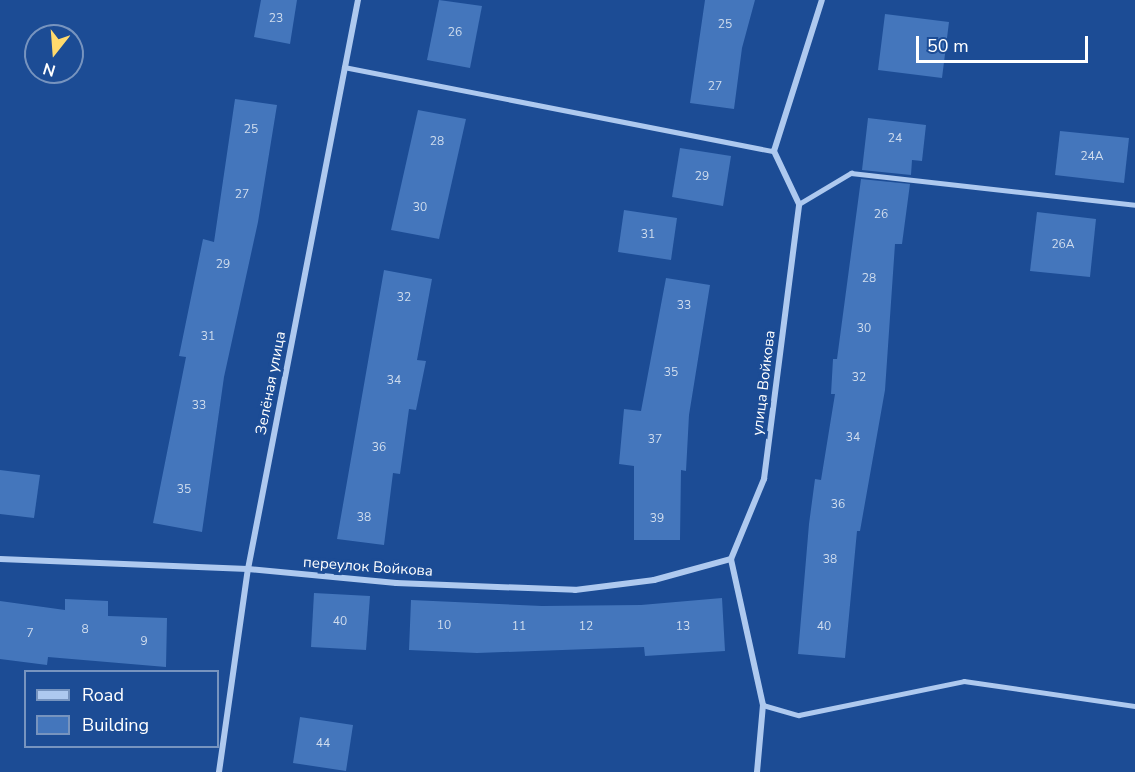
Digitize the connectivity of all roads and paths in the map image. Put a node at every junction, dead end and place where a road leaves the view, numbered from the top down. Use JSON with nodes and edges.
{"nodes":[{"id":1,"x":358,"y":0,"type":"edge"},
{"id":2,"x":822,"y":0,"type":"edge"},
{"id":3,"x":343,"y":67,"type":"junction"},
{"id":4,"x":774,"y":151,"type":"junction"},
{"id":5,"x":799,"y":204,"type":"junction"},
{"id":6,"x":1135,"y":205,"type":"edge"},
{"id":7,"x":731,"y":558,"type":"junction"},
{"id":8,"x":0,"y":559,"type":"edge"},
{"id":9,"x":248,"y":569,"type":"junction"},
{"id":10,"x":763,"y":705,"type":"junction"},
{"id":11,"x":1135,"y":706,"type":"edge"},
{"id":12,"x":219,"y":772,"type":"edge"},
{"id":13,"x":757,"y":772,"type":"edge"}],
"edges":[{"from":1,"to":3,"type":"street","name":"Зелёная улица"},
{"from":2,"to":4,"type":"street"},
{"from":3,"to":4,"type":"lane"},
{"from":3,"to":9,"type":"street","name":"Зелёная улица"},
{"from":4,"to":5,"type":"street"},
{"from":5,"to":6,"type":"lane"},
{"from":5,"to":7,"type":"street","name":"улица Войкова"},
{"from":7,"to":9,"type":"street","name":"переулок Войкова"},
{"from":7,"to":10,"type":"street"},
{"from":8,"to":9,"type":"street","name":"переулок Войкова"},
{"from":9,"to":12,"type":"street","name":"Зелёная улица"},
{"from":10,"to":11,"type":"lane"},
{"from":10,"to":13,"type":"street"}]}
